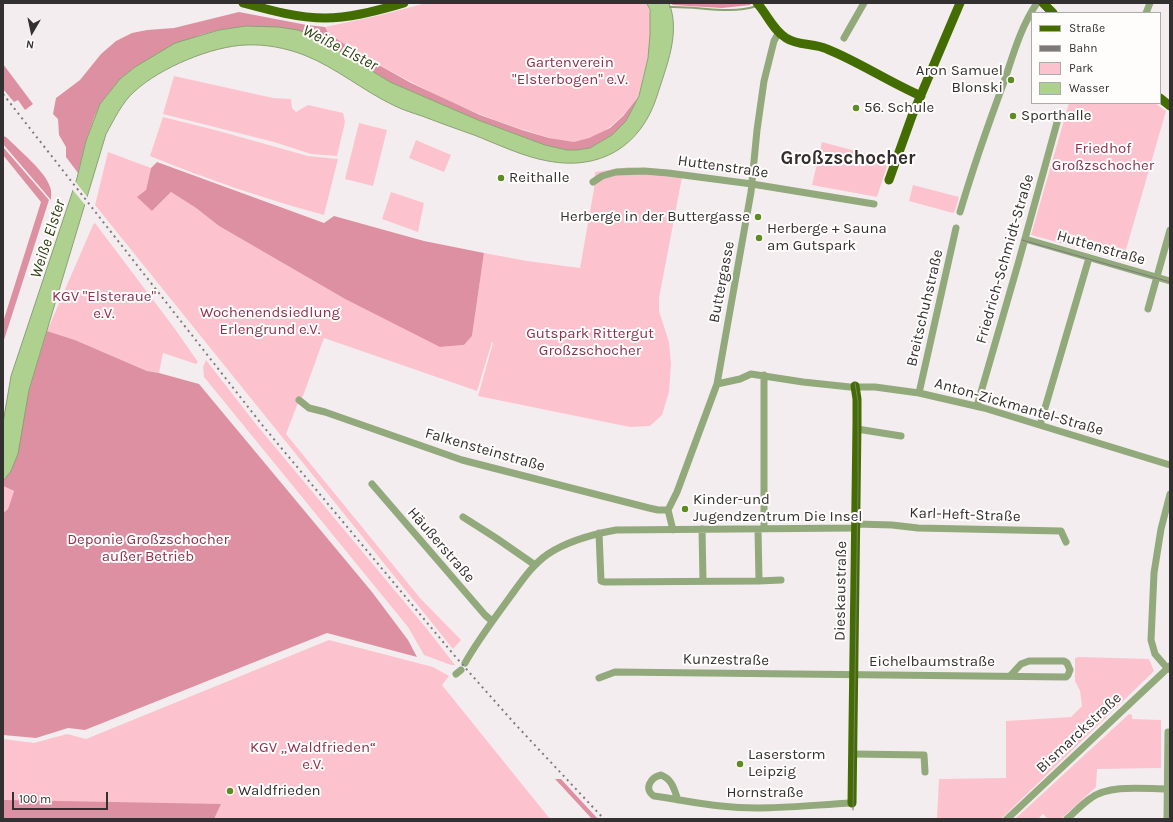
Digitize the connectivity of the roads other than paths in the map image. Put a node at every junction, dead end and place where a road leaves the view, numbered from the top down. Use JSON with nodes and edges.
{"nodes":[{"id":1,"x":243,"y":3,"type":"edge"},
{"id":2,"x":404,"y":3,"type":"edge"},
{"id":3,"x":864,"y":3,"type":"edge"},
{"id":4,"x":960,"y":3,"type":"edge"},
{"id":5,"x":1037,"y":3,"type":"edge"},
{"id":6,"x":1043,"y":3,"type":"edge"},
{"id":7,"x":759,"y":6,"type":"edge"},
{"id":8,"x":1052,"y":12,"type":"edge"},
{"id":9,"x":779,"y":32,"type":"junction"},
{"id":10,"x":844,"y":38,"type":"dead end"},
{"id":11,"x":920,"y":96,"type":"junction"},
{"id":12,"x":1161,"y":99,"type":"edge"},
{"id":13,"x":1170,"y":106,"type":"edge"},
{"id":14,"x":1058,"y":119,"type":"dead end"},
{"id":15,"x":889,"y":180,"type":"dead end"},
{"id":16,"x":593,"y":182,"type":"dead end"},
{"id":17,"x":752,"y":184,"type":"junction"},
{"id":18,"x":874,"y":204,"type":"dead end"},
{"id":19,"x":960,"y":212,"type":"dead end"},
{"id":20,"x":956,"y":228,"type":"dead end"},
{"id":21,"x":1170,"y":230,"type":"edge"},
{"id":22,"x":1025,"y":240,"type":"junction"},
{"id":23,"x":1089,"y":258,"type":"junction"},
{"id":24,"x":1157,"y":277,"type":"junction"},
{"id":25,"x":1170,"y":281,"type":"edge"},
{"id":26,"x":1148,"y":309,"type":"dead end"},
{"id":27,"x":764,"y":375,"type":"junction"},
{"id":28,"x":717,"y":384,"type":"junction"},
{"id":29,"x":855,"y":386,"type":"junction"},
{"id":30,"x":919,"y":393,"type":"junction"},
{"id":31,"x":299,"y":400,"type":"dead end"},
{"id":32,"x":977,"y":406,"type":"junction"},
{"id":33,"x":1040,"y":425,"type":"junction"},
{"id":34,"x":857,"y":429,"type":"junction"},
{"id":35,"x":901,"y":436,"type":"dead end"},
{"id":36,"x":1170,"y":465,"type":"edge"},
{"id":37,"x":372,"y":484,"type":"dead end"},
{"id":38,"x":1170,"y":494,"type":"edge"},
{"id":39,"x":668,"y":510,"type":"junction"},
{"id":40,"x":462,"y":517,"type":"dead end"},
{"id":41,"x":856,"y":526,"type":"junction"},
{"id":42,"x":761,"y":529,"type":"junction"},
{"id":43,"x":673,"y":530,"type":"junction"},
{"id":44,"x":702,"y":530,"type":"junction"},
{"id":45,"x":599,"y":533,"type":"junction"},
{"id":46,"x":1066,"y":542,"type":"dead end"},
{"id":47,"x":534,"y":565,"type":"junction"},
{"id":48,"x":781,"y":580,"type":"dead end"},
{"id":49,"x":703,"y":581,"type":"junction"},
{"id":50,"x":759,"y":581,"type":"junction"},
{"id":51,"x":492,"y":621,"type":"junction"},
{"id":52,"x":466,"y":663,"type":"dead end"},
{"id":53,"x":1169,"y":668,"type":"edge"},
{"id":54,"x":854,"y":675,"type":"junction"},
{"id":55,"x":1010,"y":676,"type":"junction"},
{"id":56,"x":599,"y":678,"type":"dead end"},
{"id":57,"x":1168,"y":732,"type":"dead end"},
{"id":58,"x":853,"y":754,"type":"junction"},
{"id":59,"x":925,"y":772,"type":"dead end"},
{"id":60,"x":1167,"y":789,"type":"junction"},
{"id":61,"x":678,"y":800,"type":"dead end"},
{"id":62,"x":852,"y":803,"type":"joint"},
{"id":63,"x":1007,"y":819,"type":"edge"},
{"id":64,"x":1067,"y":819,"type":"edge"},
{"id":65,"x":1167,"y":819,"type":"edge"}],
"edges":[{"from":1,"to":2,"type":"main road"},
{"from":3,"to":10,"type":"street"},
{"from":4,"to":11,"type":"main road"},
{"from":5,"to":19,"type":"street"},
{"from":6,"to":8,"type":"main road"},
{"from":7,"to":9,"type":"main road"},
{"from":9,"to":11,"type":"main road"},
{"from":9,"to":17,"type":"street","name":"Buttergasse"},
{"from":11,"to":15,"type":"main road"},
{"from":12,"to":13,"type":"main road"},
{"from":14,"to":22,"type":"street","name":"Friedrich-Schmidt-Straße"},
{"from":16,"to":17,"type":"street","name":"Huttenstraße"},
{"from":17,"to":18,"type":"street","name":"Huttenstraße"},
{"from":17,"to":28,"type":"street","name":"Buttergasse"},
{"from":20,"to":30,"type":"street","name":"Breitschuhstraße"},
{"from":21,"to":24,"type":"street"},
{"from":22,"to":23,"type":"street","name":"Huttenstraße"},
{"from":22,"to":32,"type":"street","name":"Friedrich-Schmidt-Straße"},
{"from":23,"to":24,"type":"street","name":"Huttenstraße"},
{"from":23,"to":33,"type":"street"},
{"from":24,"to":25,"type":"street","name":"Huttenstraße"},
{"from":24,"to":26,"type":"street"},
{"from":27,"to":28,"type":"street","name":"Anton-Zickmantel-Straße"},
{"from":27,"to":29,"type":"street","name":"Anton-Zickmantel-Straße"},
{"from":27,"to":42,"type":"street"},
{"from":28,"to":39,"type":"street","name":"Buttergasse"},
{"from":29,"to":30,"type":"street","name":"Anton-Zickmantel-Straße"},
{"from":29,"to":34,"type":"main road","name":"Dieskaustraße"},
{"from":30,"to":32,"type":"street","name":"Anton-Zickmantel-Straße"},
{"from":31,"to":39,"type":"street","name":"Falkensteinstraße"},
{"from":32,"to":33,"type":"street","name":"Anton-Zickmantel-Straße"},
{"from":33,"to":36,"type":"street","name":"Anton-Zickmantel-Straße"},
{"from":34,"to":35,"type":"street"},
{"from":34,"to":41,"type":"main road","name":"Dieskaustraße"},
{"from":37,"to":51,"type":"street","name":"Häußerstraße"},
{"from":38,"to":53,"type":"street"},
{"from":39,"to":43,"type":"street"},
{"from":40,"to":47,"type":"street"},
{"from":41,"to":42,"type":"street"},
{"from":41,"to":46,"type":"street","name":"Karl-Heft-Straße"},
{"from":41,"to":54,"type":"main road","name":"Dieskaustraße"},
{"from":42,"to":44,"type":"street"},
{"from":42,"to":50,"type":"street"},
{"from":43,"to":44,"type":"street"},
{"from":43,"to":45,"type":"street"},
{"from":44,"to":49,"type":"street"},
{"from":45,"to":47,"type":"street"},
{"from":45,"to":49,"type":"street"},
{"from":47,"to":51,"type":"street"},
{"from":48,"to":50,"type":"street"},
{"from":49,"to":50,"type":"street"},
{"from":51,"to":52,"type":"street"},
{"from":53,"to":63,"type":"street","name":"Bismarckstraße"},
{"from":54,"to":55,"type":"street","name":"Eichelbaumstraße"},
{"from":54,"to":56,"type":"street","name":"Kunzestraße"},
{"from":54,"to":58,"type":"main road","name":"Dieskaustraße"},
{"from":55,"to":55,"type":"street","name":"Eichelbaumstraße"},
{"from":57,"to":60,"type":"street"},
{"from":58,"to":59,"type":"street"},
{"from":58,"to":62,"type":"main road","name":"Dieskaustraße"},
{"from":60,"to":64,"type":"street"},
{"from":60,"to":65,"type":"street"},
{"from":61,"to":62,"type":"street","name":"Hornstraße"}]}
